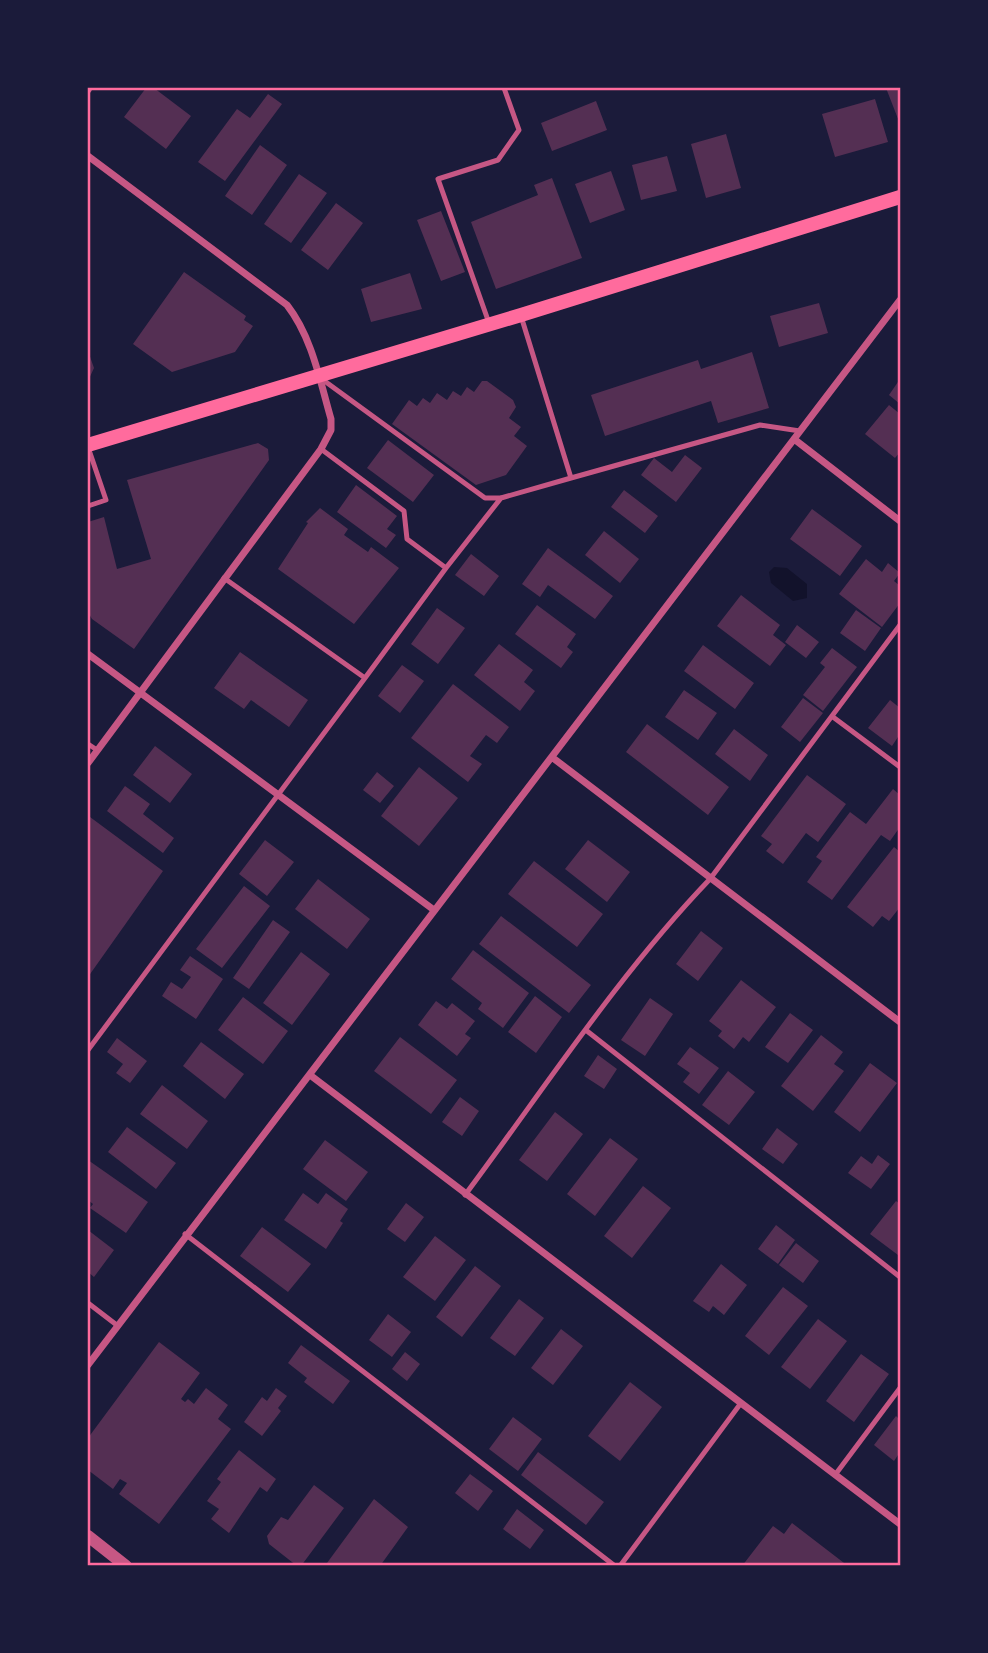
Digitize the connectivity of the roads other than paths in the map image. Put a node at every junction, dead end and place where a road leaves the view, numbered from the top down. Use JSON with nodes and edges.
{"nodes":[{"id":1,"x":504,"y":88,"type":"edge"},
{"id":2,"x":88,"y":156,"type":"edge"},
{"id":3,"x":901,"y":197,"type":"edge"},
{"id":4,"x":901,"y":300,"type":"edge"},
{"id":5,"x":521,"y":315,"type":"junction"},
{"id":6,"x":490,"y":325,"type":"junction"},
{"id":7,"x":318,"y":376,"type":"junction"},
{"id":8,"x":800,"y":431,"type":"junction"},
{"id":9,"x":794,"y":439,"type":"junction"},
{"id":10,"x":88,"y":446,"type":"edge"},
{"id":11,"x":321,"y":449,"type":"junction"},
{"id":12,"x":571,"y":478,"type":"junction"},
{"id":13,"x":501,"y":498,"type":"junction"},
{"id":14,"x":88,"y":506,"type":"edge"},
{"id":15,"x":901,"y":521,"type":"edge"},
{"id":16,"x":446,"y":568,"type":"junction"},
{"id":17,"x":224,"y":578,"type":"junction"},
{"id":18,"x":901,"y":625,"type":"edge"},
{"id":19,"x":88,"y":654,"type":"edge"},
{"id":20,"x":365,"y":678,"type":"junction"},
{"id":21,"x":139,"y":692,"type":"junction"},
{"id":22,"x":833,"y":716,"type":"junction"},
{"id":23,"x":88,"y":744,"type":"edge"},
{"id":24,"x":97,"y":750,"type":"junction"},
{"id":25,"x":553,"y":758,"type":"junction"},
{"id":26,"x":88,"y":763,"type":"edge"},
{"id":27,"x":901,"y":767,"type":"edge"},
{"id":28,"x":279,"y":795,"type":"junction"},
{"id":29,"x":710,"y":879,"type":"junction"},
{"id":30,"x":434,"y":910,"type":"junction"},
{"id":31,"x":901,"y":1022,"type":"edge"},
{"id":32,"x":587,"y":1031,"type":"junction"},
{"id":33,"x":88,"y":1049,"type":"edge"},
{"id":34,"x":310,"y":1075,"type":"junction"},
{"id":35,"x":465,"y":1195,"type":"junction"},
{"id":36,"x":185,"y":1234,"type":"junction"},
{"id":37,"x":901,"y":1277,"type":"edge"},
{"id":38,"x":88,"y":1303,"type":"edge"},
{"id":39,"x":118,"y":1325,"type":"junction"},
{"id":40,"x":88,"y":1365,"type":"edge"},
{"id":41,"x":901,"y":1388,"type":"edge"},
{"id":42,"x":741,"y":1404,"type":"junction"},
{"id":43,"x":835,"y":1475,"type":"junction"},
{"id":44,"x":901,"y":1524,"type":"edge"},
{"id":45,"x":88,"y":1536,"type":"edge"},
{"id":46,"x":126,"y":1566,"type":"edge"},
{"id":47,"x":617,"y":1566,"type":"edge"}],
"edges":[{"from":1,"to":6,"type":"lane"},
{"from":2,"to":7,"type":"street"},
{"from":3,"to":5,"type":"main road"},
{"from":4,"to":8,"type":"street"},
{"from":5,"to":6,"type":"main road"},
{"from":5,"to":12,"type":"lane"},
{"from":6,"to":7,"type":"main road"},
{"from":7,"to":10,"type":"main road"},
{"from":7,"to":11,"type":"street"},
{"from":7,"to":13,"type":"lane"},
{"from":8,"to":9,"type":"street"},
{"from":8,"to":12,"type":"lane"},
{"from":9,"to":15,"type":"street"},
{"from":9,"to":25,"type":"street"},
{"from":10,"to":14,"type":"lane"},
{"from":11,"to":16,"type":"lane"},
{"from":11,"to":17,"type":"street"},
{"from":12,"to":13,"type":"lane"},
{"from":13,"to":16,"type":"lane"},
{"from":16,"to":20,"type":"lane"},
{"from":17,"to":20,"type":"lane"},
{"from":17,"to":21,"type":"street"},
{"from":18,"to":22,"type":"lane"},
{"from":19,"to":21,"type":"street"},
{"from":20,"to":28,"type":"lane"},
{"from":21,"to":24,"type":"street"},
{"from":21,"to":28,"type":"street"},
{"from":22,"to":27,"type":"lane"},
{"from":22,"to":29,"type":"lane"},
{"from":23,"to":24,"type":"lane"},
{"from":24,"to":26,"type":"street"},
{"from":25,"to":29,"type":"street"},
{"from":25,"to":30,"type":"street"},
{"from":28,"to":30,"type":"street"},
{"from":28,"to":33,"type":"lane"},
{"from":29,"to":31,"type":"street"},
{"from":29,"to":32,"type":"lane"},
{"from":30,"to":34,"type":"street"},
{"from":32,"to":35,"type":"lane"},
{"from":32,"to":37,"type":"lane"},
{"from":34,"to":35,"type":"street"},
{"from":34,"to":36,"type":"street"},
{"from":35,"to":42,"type":"street"},
{"from":36,"to":39,"type":"street"},
{"from":36,"to":47,"type":"lane"},
{"from":38,"to":39,"type":"lane"},
{"from":39,"to":40,"type":"street"},
{"from":41,"to":43,"type":"lane"},
{"from":42,"to":43,"type":"street"},
{"from":42,"to":47,"type":"lane"},
{"from":43,"to":44,"type":"street"},
{"from":45,"to":46,"type":"street"}]}
